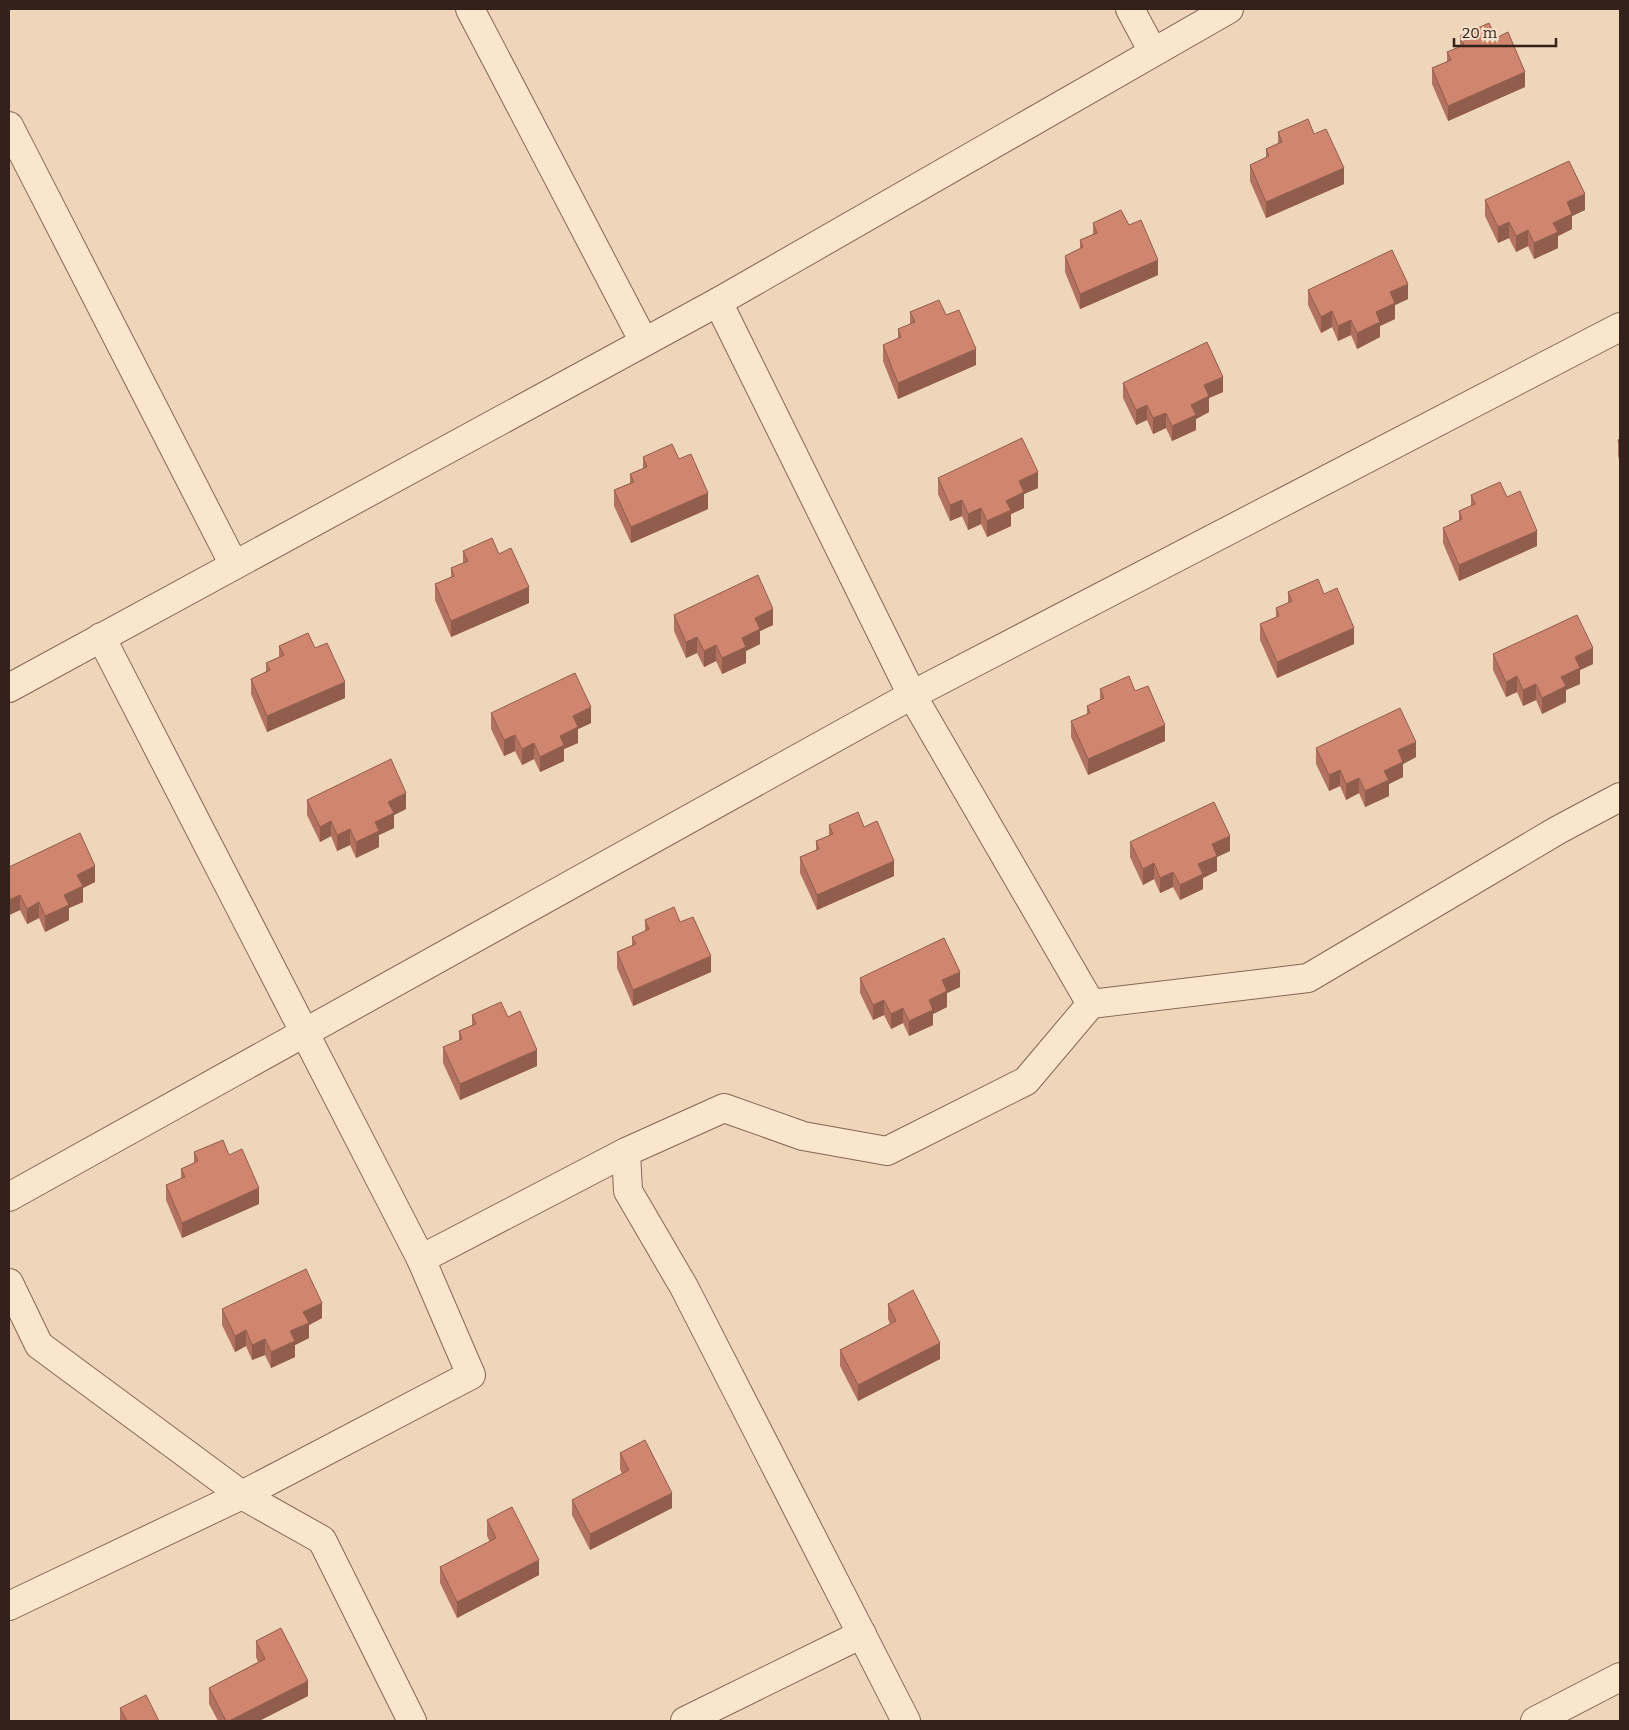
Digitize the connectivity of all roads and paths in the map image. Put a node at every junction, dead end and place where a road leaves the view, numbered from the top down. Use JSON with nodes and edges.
{"nodes":[{"id":1,"x":470,"y":9,"type":"edge"},
{"id":2,"x":1130,"y":9,"type":"edge"},
{"id":3,"x":1229,"y":9,"type":"edge"},
{"id":4,"x":1153,"y":52,"type":"junction"},
{"id":5,"x":9,"y":126,"type":"edge"},
{"id":6,"x":718,"y":302,"type":"junction"},
{"id":7,"x":1620,"y":327,"type":"edge"},
{"id":8,"x":644,"y":342,"type":"junction"},
{"id":9,"x":234,"y":565,"type":"junction"},
{"id":10,"x":101,"y":637,"type":"junction"},
{"id":11,"x":9,"y":688,"type":"edge"},
{"id":12,"x":912,"y":695,"type":"junction"},
{"id":13,"x":1620,"y":797,"type":"edge"},
{"id":14,"x":1091,"y":1004,"type":"junction"},
{"id":15,"x":306,"y":1033,"type":"junction"},
{"id":16,"x":626,"y":1152,"type":"junction"},
{"id":17,"x":9,"y":1197,"type":"edge"},
{"id":18,"x":421,"y":1259,"type":"junction"},
{"id":19,"x":9,"y":1283,"type":"edge"},
{"id":20,"x":242,"y":1495,"type":"junction"},
{"id":21,"x":9,"y":1606,"type":"edge"},
{"id":22,"x":862,"y":1634,"type":"junction"},
{"id":23,"x":1620,"y":1677,"type":"edge"},
{"id":24,"x":412,"y":1721,"type":"edge"},
{"id":25,"x":686,"y":1721,"type":"edge"},
{"id":26,"x":906,"y":1721,"type":"edge"},
{"id":27,"x":1535,"y":1721,"type":"edge"}],
"edges":[{"from":1,"to":8,"type":"street"},
{"from":2,"to":4,"type":"street"},
{"from":3,"to":4,"type":"street"},
{"from":4,"to":6,"type":"street"},
{"from":5,"to":9,"type":"street"},
{"from":6,"to":8,"type":"street"},
{"from":6,"to":12,"type":"street"},
{"from":7,"to":12,"type":"street"},
{"from":8,"to":9,"type":"street"},
{"from":9,"to":10,"type":"street"},
{"from":10,"to":11,"type":"street"},
{"from":10,"to":15,"type":"street"},
{"from":12,"to":14,"type":"street"},
{"from":12,"to":15,"type":"street"},
{"from":13,"to":14,"type":"street"},
{"from":14,"to":16,"type":"street"},
{"from":15,"to":17,"type":"street"},
{"from":15,"to":18,"type":"street"},
{"from":16,"to":18,"type":"street"},
{"from":16,"to":22,"type":"street"},
{"from":18,"to":20,"type":"street"},
{"from":19,"to":20,"type":"street"},
{"from":20,"to":21,"type":"street"},
{"from":20,"to":24,"type":"street"},
{"from":22,"to":25,"type":"street"},
{"from":22,"to":26,"type":"street"},
{"from":23,"to":27,"type":"street"}]}
